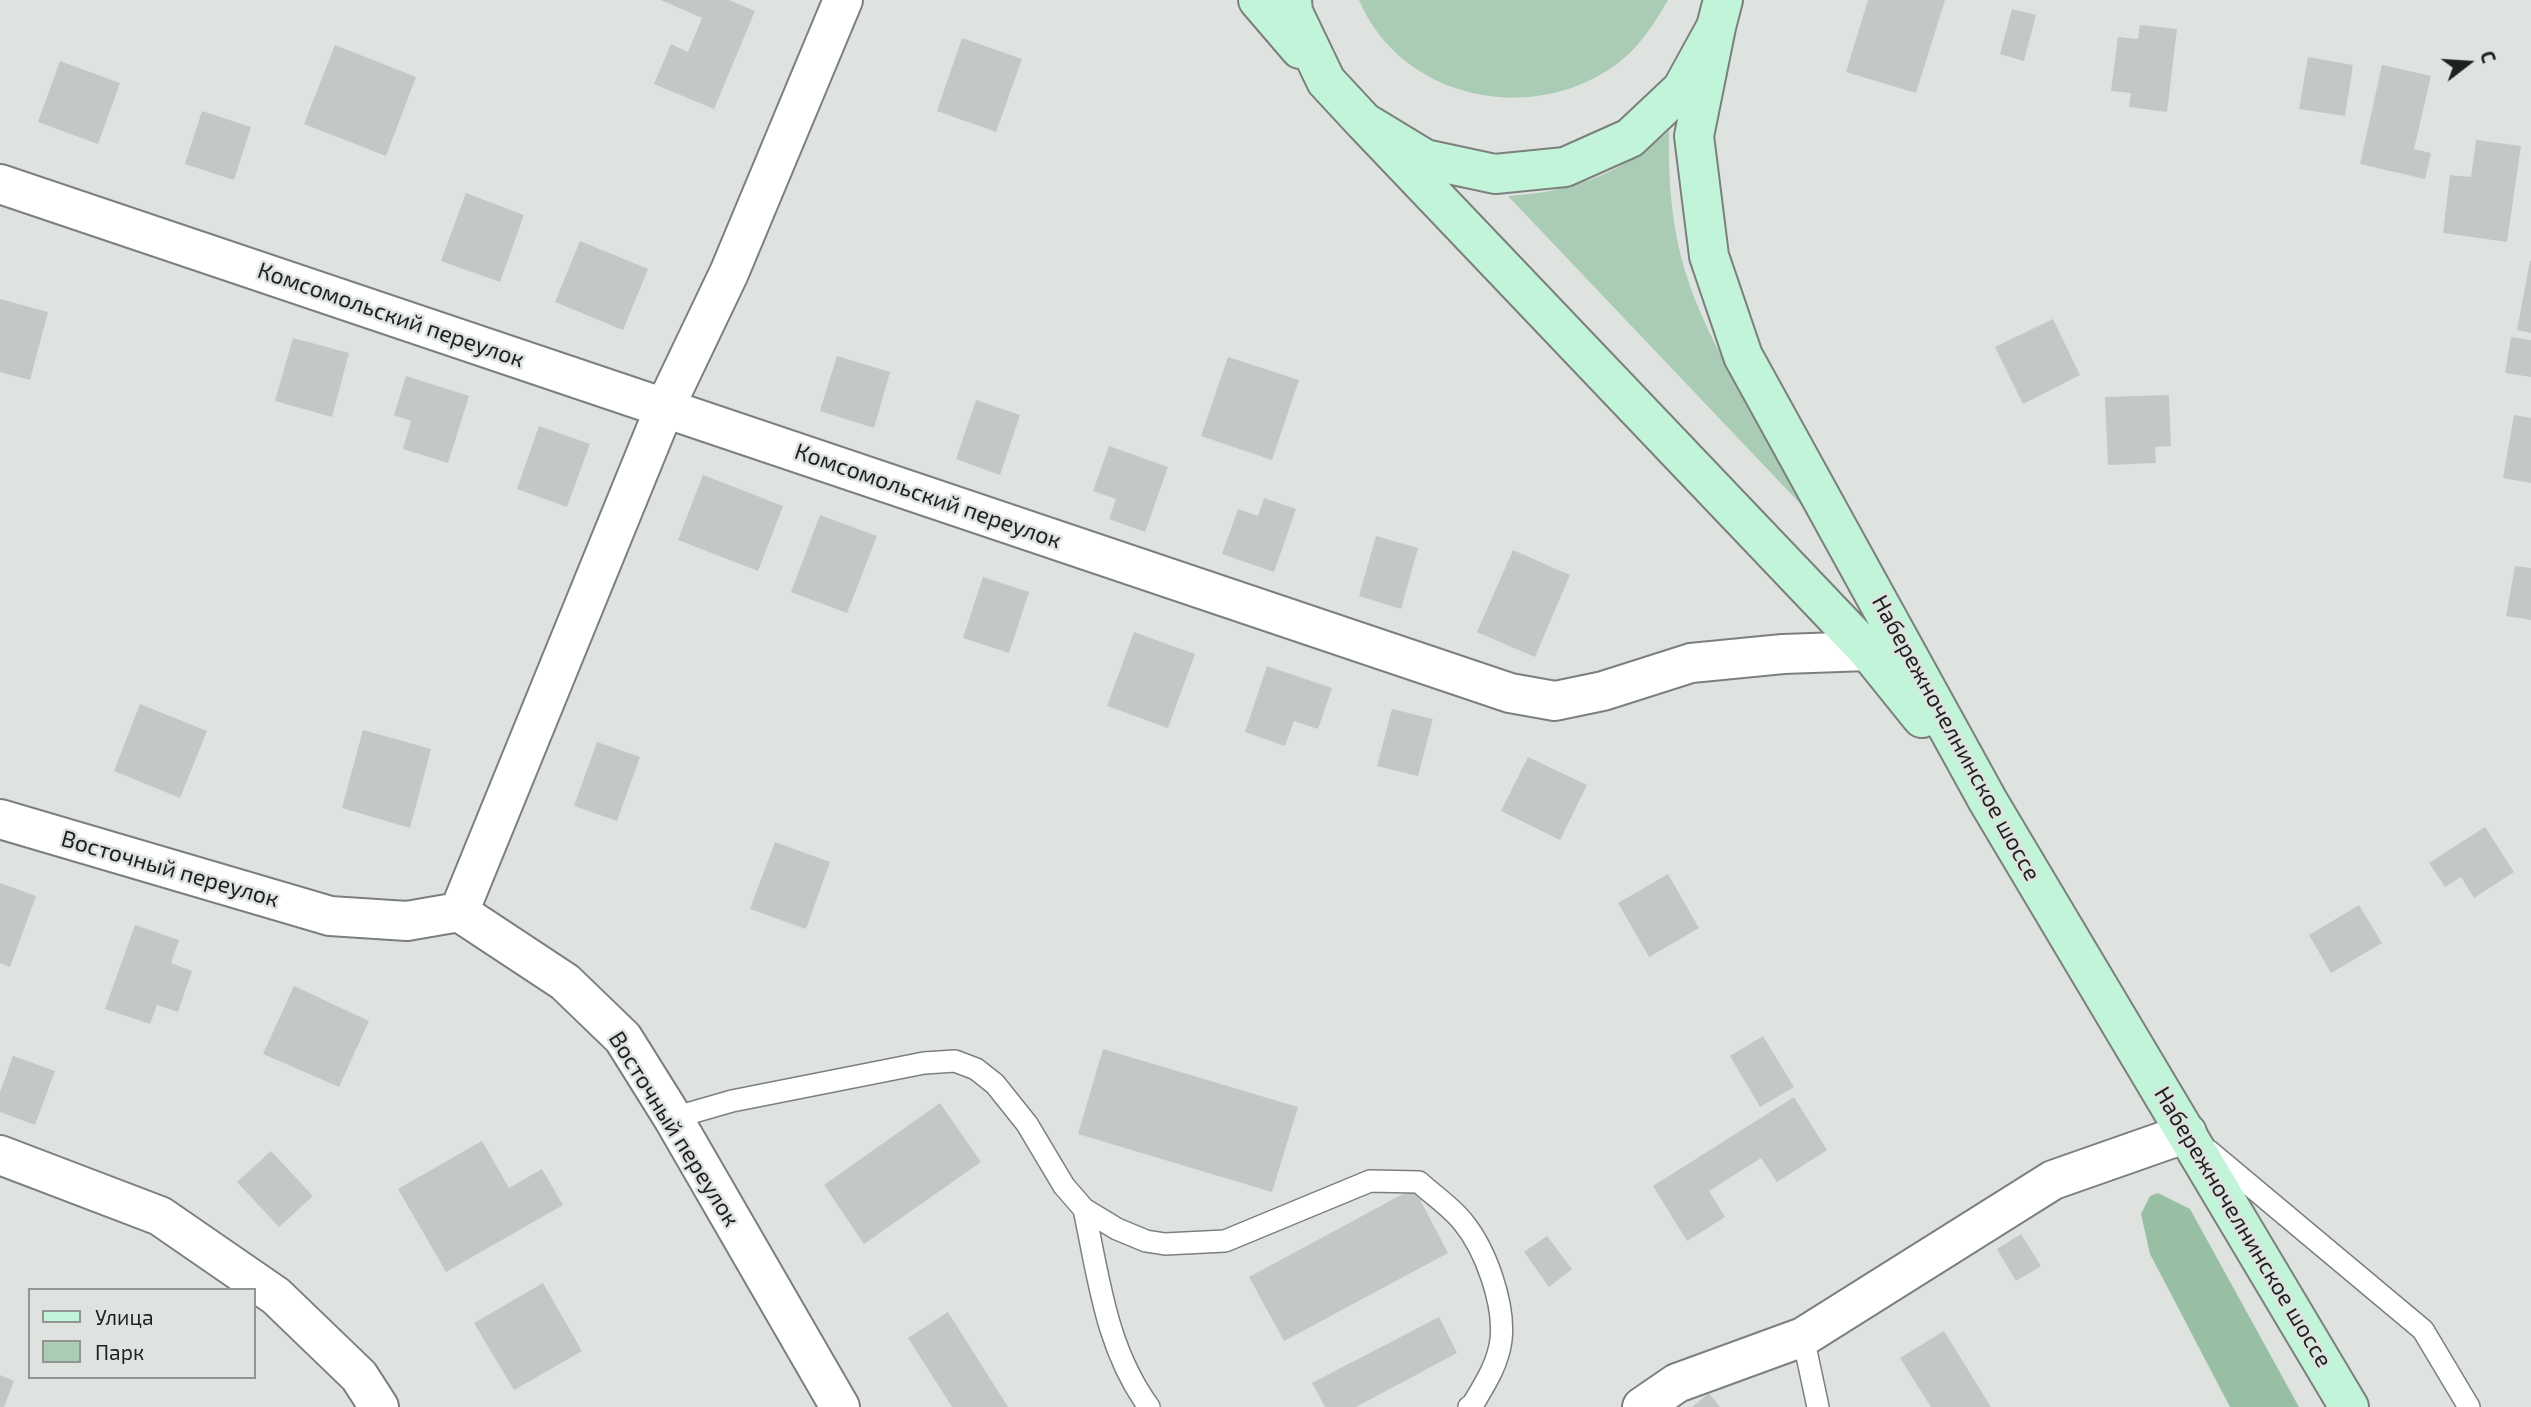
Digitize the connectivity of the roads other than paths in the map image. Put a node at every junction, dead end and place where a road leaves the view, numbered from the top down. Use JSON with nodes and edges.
{"nodes":[{"id":1,"x":843,"y":0,"type":"edge"},
{"id":2,"x":1258,"y":0,"type":"edge"},
{"id":3,"x":1292,"y":0,"type":"edge"},
{"id":4,"x":1720,"y":13,"type":"edge"},
{"id":5,"x":1326,"y":81,"type":"junction"},
{"id":6,"x":1364,"y":122,"type":"junction"},
{"id":7,"x":0,"y":184,"type":"edge"},
{"id":8,"x":665,"y":407,"type":"junction"},
{"id":9,"x":1868,"y":651,"type":"junction"},
{"id":10,"x":1988,"y":800,"type":"junction"},
{"id":11,"x":0,"y":819,"type":"edge"},
{"id":12,"x":459,"y":912,"type":"junction"},
{"id":13,"x":673,"y":1118,"type":"junction"},
{"id":14,"x":2188,"y":1133,"type":"junction"},
{"id":15,"x":0,"y":1155,"type":"edge"},
{"id":16,"x":1084,"y":1209,"type":"junction"},
{"id":17,"x":1803,"y":1337,"type":"junction"},
{"id":18,"x":379,"y":1407,"type":"edge"},
{"id":19,"x":840,"y":1407,"type":"edge"},
{"id":20,"x":1149,"y":1407,"type":"edge"},
{"id":21,"x":1469,"y":1407,"type":"edge"},
{"id":22,"x":1642,"y":1407,"type":"edge"},
{"id":23,"x":1818,"y":1407,"type":"edge"},
{"id":24,"x":2349,"y":1407,"type":"edge"},
{"id":25,"x":2469,"y":1407,"type":"edge"}],
"edges":[{"from":1,"to":8,"type":"street"},
{"from":2,"to":5,"type":"main road"},
{"from":3,"to":5,"type":"main road"},
{"from":4,"to":6,"type":"main road"},
{"from":4,"to":10,"type":"main road","name":"Набережночелнинское шоссе"},
{"from":5,"to":6,"type":"main road"},
{"from":6,"to":9,"type":"main road"},
{"from":7,"to":8,"type":"street","name":"Комсомольский переулок"},
{"from":8,"to":9,"type":"street","name":"Комсомольский переулок"},
{"from":8,"to":12,"type":"street"},
{"from":9,"to":10,"type":"main road"},
{"from":10,"to":14,"type":"main road","name":"Набережночелнинское шоссе"},
{"from":11,"to":12,"type":"street","name":"Восточный переулок"},
{"from":12,"to":13,"type":"street","name":"Восточный переулок"},
{"from":13,"to":16,"type":"lane"},
{"from":13,"to":19,"type":"street","name":"Восточный переулок"},
{"from":14,"to":17,"type":"street"},
{"from":14,"to":24,"type":"main road","name":"Набережночелнинское шоссе"},
{"from":14,"to":25,"type":"lane"},
{"from":15,"to":18,"type":"street"},
{"from":16,"to":20,"type":"lane"},
{"from":16,"to":21,"type":"lane"},
{"from":17,"to":22,"type":"street"},
{"from":17,"to":23,"type":"lane"}]}
